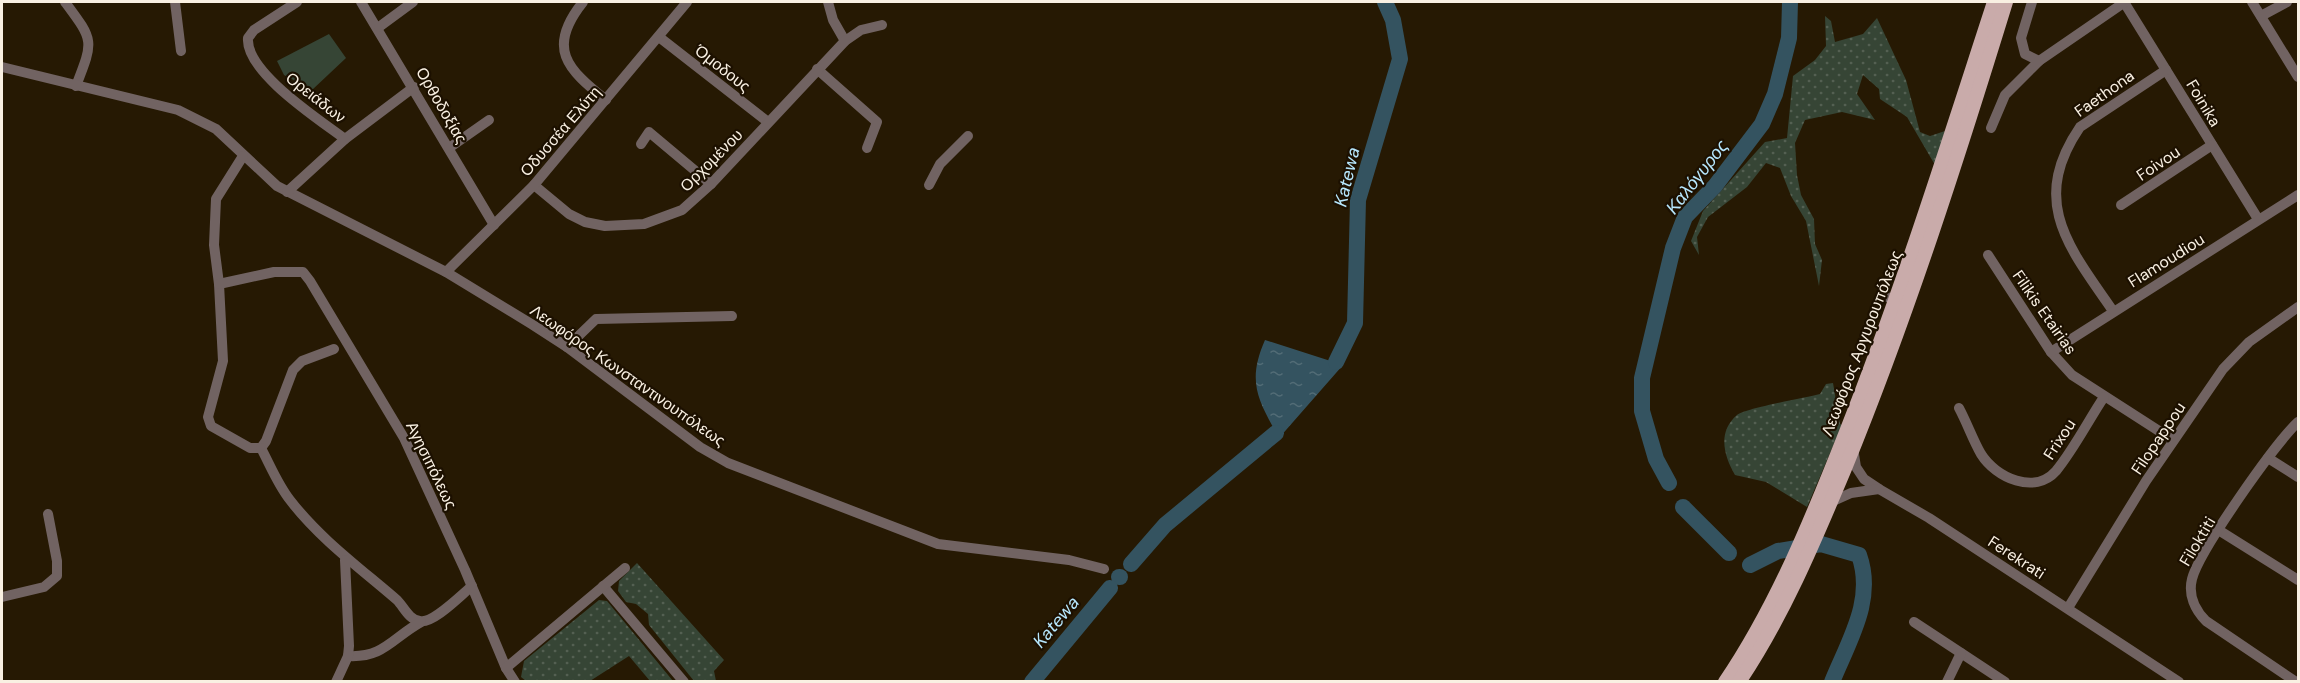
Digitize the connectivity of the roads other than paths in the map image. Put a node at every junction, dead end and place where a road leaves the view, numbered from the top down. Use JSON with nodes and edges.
{"nodes":[{"id":1,"x":65,"y":2,"type":"edge"},
{"id":2,"x":175,"y":2,"type":"edge"},
{"id":3,"x":297,"y":2,"type":"edge"},
{"id":4,"x":361,"y":2,"type":"edge"},
{"id":5,"x":414,"y":2,"type":"edge"},
{"id":6,"x":583,"y":2,"type":"edge"},
{"id":7,"x":687,"y":2,"type":"edge"},
{"id":8,"x":828,"y":2,"type":"edge"},
{"id":9,"x":1994,"y":2,"type":"edge"},
{"id":10,"x":2006,"y":2,"type":"edge"},
{"id":11,"x":2032,"y":2,"type":"edge"},
{"id":12,"x":2124,"y":2,"type":"edge"},
{"id":13,"x":2252,"y":2,"type":"edge"},
{"id":14,"x":2287,"y":2,"type":"edge"},
{"id":15,"x":2261,"y":16,"type":"junction"},
{"id":16,"x":882,"y":25,"type":"dead end"},
{"id":17,"x":379,"y":27,"type":"junction"},
{"id":18,"x":659,"y":37,"type":"junction"},
{"id":19,"x":845,"y":40,"type":"junction"},
{"id":20,"x":181,"y":51,"type":"dead end"},
{"id":21,"x":2039,"y":61,"type":"junction"},
{"id":22,"x":2,"y":67,"type":"edge"},
{"id":23,"x":817,"y":69,"type":"junction"},
{"id":24,"x":2166,"y":70,"type":"junction"},
{"id":25,"x":2298,"y":77,"type":"edge"},
{"id":26,"x":76,"y":86,"type":"junction"},
{"id":27,"x":414,"y":87,"type":"junction"},
{"id":28,"x":606,"y":100,"type":"junction"},
{"id":29,"x":489,"y":120,"type":"dead end"},
{"id":30,"x":768,"y":122,"type":"junction"},
{"id":31,"x":1991,"y":128,"type":"dead end"},
{"id":32,"x":968,"y":136,"type":"dead end"},
{"id":33,"x":345,"y":139,"type":"junction"},
{"id":34,"x":641,"y":144,"type":"dead end"},
{"id":35,"x":2212,"y":145,"type":"junction"},
{"id":36,"x":449,"y":148,"type":"junction"},
{"id":37,"x":867,"y":148,"type":"dead end"},
{"id":38,"x":243,"y":156,"type":"junction"},
{"id":39,"x":711,"y":184,"type":"junction"},
{"id":40,"x":534,"y":185,"type":"junction"},
{"id":41,"x":929,"y":185,"type":"dead end"},
{"id":42,"x":287,"y":192,"type":"junction"},
{"id":43,"x":2298,"y":195,"type":"edge"},
{"id":44,"x":2121,"y":206,"type":"dead end"},
{"id":45,"x":2258,"y":219,"type":"junction"},
{"id":46,"x":494,"y":225,"type":"junction"},
{"id":47,"x":1988,"y":255,"type":"dead end"},
{"id":48,"x":446,"y":272,"type":"junction"},
{"id":49,"x":219,"y":284,"type":"junction"},
{"id":50,"x":1881,"y":295,"type":"dead end"},
{"id":51,"x":1896,"y":300,"type":"junction"},
{"id":52,"x":2298,"y":307,"type":"edge"},
{"id":53,"x":2113,"y":311,"type":"junction"},
{"id":54,"x":732,"y":316,"type":"dead end"},
{"id":55,"x":567,"y":347,"type":"junction"},
{"id":56,"x":334,"y":349,"type":"dead end"},
{"id":57,"x":2051,"y":352,"type":"junction"},
{"id":58,"x":2104,"y":397,"type":"junction"},
{"id":59,"x":1959,"y":408,"type":"dead end"},
{"id":60,"x":2298,"y":422,"type":"edge"},
{"id":61,"x":2173,"y":440,"type":"junction"},
{"id":62,"x":261,"y":448,"type":"junction"},
{"id":63,"x":1853,"y":448,"type":"junction"},
{"id":64,"x":2268,"y":458,"type":"junction"},
{"id":65,"x":2298,"y":477,"type":"edge"},
{"id":66,"x":1879,"y":489,"type":"junction"},
{"id":67,"x":1831,"y":502,"type":"junction"},
{"id":68,"x":48,"y":514,"type":"dead end"},
{"id":69,"x":2220,"y":531,"type":"junction"},
{"id":70,"x":345,"y":560,"type":"junction"},
{"id":71,"x":625,"y":568,"type":"dead end"},
{"id":72,"x":1104,"y":569,"type":"dead end"},
{"id":73,"x":2298,"y":580,"type":"edge"},
{"id":74,"x":472,"y":586,"type":"junction"},
{"id":75,"x":603,"y":586,"type":"junction"},
{"id":76,"x":2,"y":597,"type":"edge"},
{"id":77,"x":2068,"y":608,"type":"junction"},
{"id":78,"x":421,"y":622,"type":"junction"},
{"id":79,"x":1914,"y":622,"type":"dead end"},
{"id":80,"x":1961,"y":652,"type":"junction"},
{"id":81,"x":348,"y":657,"type":"junction"},
{"id":82,"x":506,"y":668,"type":"junction"},
{"id":83,"x":336,"y":681,"type":"edge"},
{"id":84,"x":515,"y":681,"type":"edge"},
{"id":85,"x":684,"y":681,"type":"edge"},
{"id":86,"x":1725,"y":681,"type":"edge"},
{"id":87,"x":1739,"y":681,"type":"edge"},
{"id":88,"x":1947,"y":681,"type":"edge"},
{"id":89,"x":2005,"y":681,"type":"edge"},
{"id":90,"x":2179,"y":681,"type":"edge"},
{"id":91,"x":2296,"y":681,"type":"edge"}],
"edges":[{"from":1,"to":26,"type":"street"},
{"from":2,"to":20,"type":"street"},
{"from":3,"to":33,"type":"street","name":"Ορειάδων"},
{"from":4,"to":17,"type":"street","name":"Ορθοδοξίας"},
{"from":5,"to":17,"type":"street"},
{"from":6,"to":28,"type":"street"},
{"from":7,"to":18,"type":"street","name":"Οδυσσέα Ελύτη"},
{"from":8,"to":19,"type":"street"},
{"from":9,"to":51,"type":"main road","name":"Λεωφόρος Αργυρουπόλεως"},
{"from":10,"to":63,"type":"main road","name":"Λεωφόρος Αργυρουπόλεως"},
{"from":11,"to":21,"type":"street"},
{"from":12,"to":21,"type":"street"},
{"from":12,"to":24,"type":"street","name":"Foinika"},
{"from":13,"to":15,"type":"street"},
{"from":14,"to":15,"type":"street"},
{"from":15,"to":25,"type":"street"},
{"from":16,"to":19,"type":"street","name":"Ορχομένου"},
{"from":17,"to":27,"type":"street","name":"Ορθοδοξίας"},
{"from":18,"to":28,"type":"street","name":"Οδυσσέα Ελύτη"},
{"from":18,"to":30,"type":"street","name":"Όμοδους"},
{"from":19,"to":23,"type":"street","name":"Ορχομένου"},
{"from":21,"to":31,"type":"street"},
{"from":22,"to":26,"type":"street","name":"Λεωφόρος Κωνσταντινουπόλεως"},
{"from":23,"to":30,"type":"street","name":"Ορχομένου"},
{"from":23,"to":37,"type":"street"},
{"from":24,"to":35,"type":"street","name":"Foinika"},
{"from":24,"to":53,"type":"street","name":"Faethona"},
{"from":26,"to":38,"type":"street","name":"Λεωφόρος Κωνσταντινουπόλεως"},
{"from":27,"to":33,"type":"street"},
{"from":27,"to":36,"type":"street","name":"Ορθοδοξίας"},
{"from":28,"to":40,"type":"street","name":"Οδυσσέα Ελύτη"},
{"from":29,"to":36,"type":"street"},
{"from":30,"to":39,"type":"street","name":"Ορχομένου"},
{"from":32,"to":41,"type":"street"},
{"from":33,"to":42,"type":"street"},
{"from":34,"to":39,"type":"street"},
{"from":35,"to":44,"type":"street","name":"Foivou"},
{"from":35,"to":45,"type":"street","name":"Foinika"},
{"from":36,"to":46,"type":"street","name":"Ορθοδοξίας"},
{"from":38,"to":42,"type":"street","name":"Λεωφόρος Κωνσταντινουπόλεως"},
{"from":38,"to":49,"type":"street"},
{"from":39,"to":40,"type":"street","name":"Ορχομένου"},
{"from":40,"to":46,"type":"street","name":"Οδυσσέα Ελύτη"},
{"from":42,"to":48,"type":"street","name":"Λεωφόρος Κωνσταντινουπόλεως"},
{"from":43,"to":45,"type":"street","name":"Flamoudiou"},
{"from":45,"to":53,"type":"street","name":"Flamoudiou"},
{"from":46,"to":48,"type":"street","name":"Οδυσσέα Ελύτη"},
{"from":47,"to":57,"type":"street","name":"Filikis Etairias"},
{"from":48,"to":55,"type":"street","name":"Λεωφόρος Κωνσταντινουπόλεως"},
{"from":49,"to":62,"type":"street"},
{"from":49,"to":74,"type":"street","name":"Αγησιπόλεως"},
{"from":50,"to":51,"type":"street"},
{"from":51,"to":86,"type":"main road","name":"Λεωφόρος Αργυρουπόλεως"},
{"from":52,"to":61,"type":"street","name":"Filopappou"},
{"from":53,"to":57,"type":"street","name":"Flamoudiou"},
{"from":54,"to":55,"type":"street"},
{"from":55,"to":72,"type":"street","name":"Λεωφόρος Κωνσταντινουπόλεως"},
{"from":56,"to":62,"type":"street"},
{"from":57,"to":58,"type":"street","name":"Filikis Etairias"},
{"from":58,"to":59,"type":"street","name":"Frixou"},
{"from":58,"to":61,"type":"street","name":"Filikis Etairias"},
{"from":60,"to":64,"type":"street","name":"Filoktiti"},
{"from":61,"to":77,"type":"street","name":"Filopappou"},
{"from":62,"to":70,"type":"street"},
{"from":63,"to":66,"type":"street","name":"Ferekrati"},
{"from":63,"to":67,"type":"main road","name":"Λεωφόρος Αργυρουπόλεως"},
{"from":64,"to":65,"type":"street"},
{"from":64,"to":69,"type":"street","name":"Filoktiti"},
{"from":66,"to":67,"type":"street"},
{"from":66,"to":77,"type":"street","name":"Ferekrati"},
{"from":67,"to":87,"type":"main road","name":"Λεωφόρος Αργυρουπόλεως"},
{"from":68,"to":76,"type":"street"},
{"from":69,"to":73,"type":"street"},
{"from":69,"to":91,"type":"street","name":"Filoktiti"},
{"from":70,"to":78,"type":"street"},
{"from":70,"to":81,"type":"street"},
{"from":71,"to":75,"type":"street"},
{"from":74,"to":78,"type":"street"},
{"from":74,"to":82,"type":"street","name":"Αγησιπόλεως"},
{"from":75,"to":82,"type":"street"},
{"from":75,"to":85,"type":"street"},
{"from":77,"to":90,"type":"street","name":"Ferekrati"},
{"from":78,"to":81,"type":"street"},
{"from":79,"to":80,"type":"street"},
{"from":80,"to":88,"type":"street"},
{"from":80,"to":89,"type":"street"},
{"from":81,"to":83,"type":"street"},
{"from":82,"to":84,"type":"street","name":"Αγησιπόλεως"}]}
